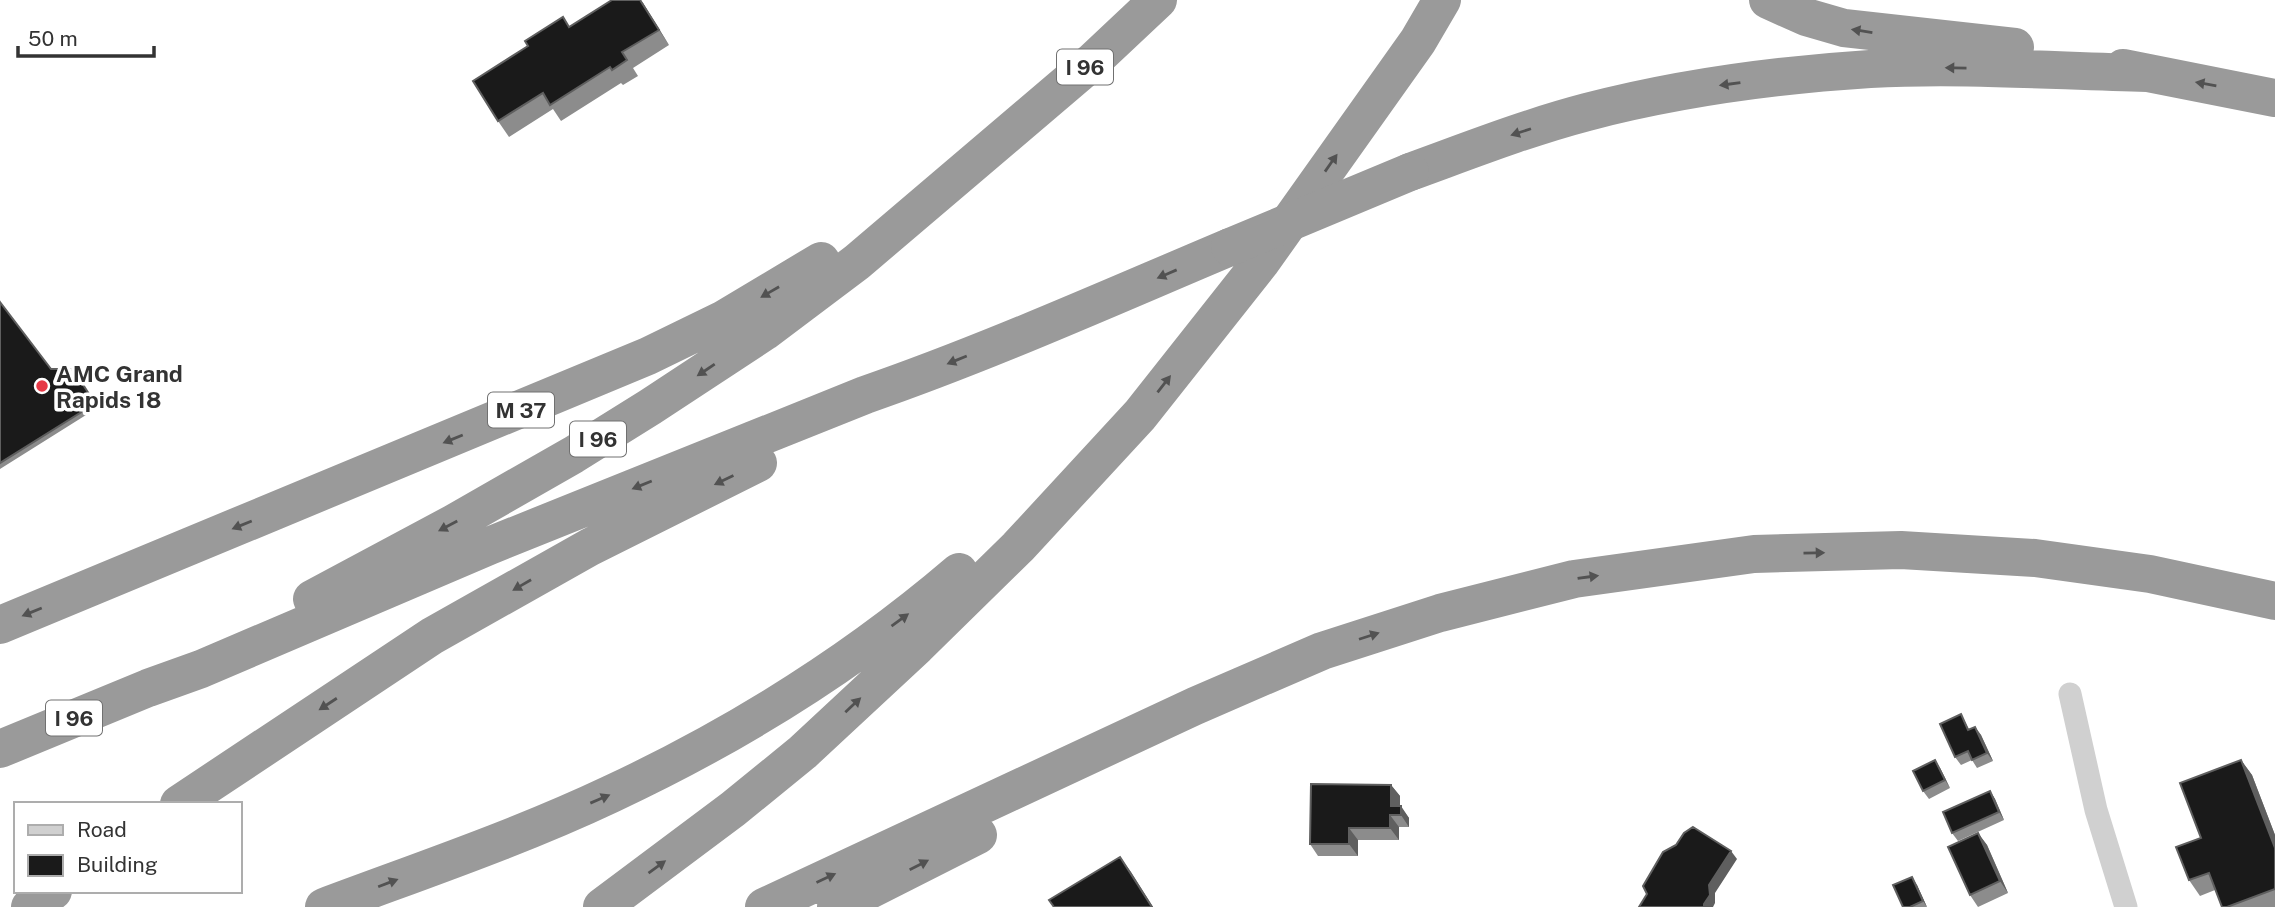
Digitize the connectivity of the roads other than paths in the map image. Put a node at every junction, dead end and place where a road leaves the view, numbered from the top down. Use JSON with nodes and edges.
{"nodes":[{"id":1,"x":1158,"y":0,"type":"edge"},
{"id":2,"x":1442,"y":0,"type":"edge"},
{"id":3,"x":1768,"y":0,"type":"edge"},
{"id":4,"x":2147,"y":73,"type":"junction"},
{"id":5,"x":2270,"y":97,"type":"edge"},
{"id":6,"x":1010,"y":132,"type":"junction"},
{"id":7,"x":913,"y":378,"type":"junction"},
{"id":8,"x":1140,"y":415,"type":"junction"},
{"id":9,"x":2275,"y":601,"type":"edge"},
{"id":10,"x":0,"y":625,"type":"edge"},
{"id":11,"x":1322,"y":652,"type":"junction"},
{"id":12,"x":148,"y":688,"type":"junction"},
{"id":13,"x":2070,"y":694,"type":"dead end"},
{"id":14,"x":0,"y":749,"type":"edge"},
{"id":15,"x":182,"y":802,"type":"edge"},
{"id":16,"x":49,"y":893,"type":"edge"},
{"id":17,"x":30,"y":907,"type":"edge"},
{"id":18,"x":324,"y":907,"type":"edge"},
{"id":19,"x":601,"y":907,"type":"edge"},
{"id":20,"x":764,"y":907,"type":"edge"},
{"id":21,"x":836,"y":907,"type":"edge"},
{"id":22,"x":2126,"y":907,"type":"edge"}],
"edges":[{"from":1,"to":6,"type":"highway","number":"I 96"},
{"from":8,"to":2,"type":"highway","one_way":true},
{"from":4,"to":3,"type":"highway","one_way":true},
{"from":5,"to":4,"type":"highway","one_way":true},
{"from":4,"to":7,"type":"highway","one_way":true,"bridge":true},
{"from":6,"to":10,"type":"highway","number":"M 37","one_way":true},
{"from":6,"to":12,"type":"highway","number":"I 96","one_way":true},
{"from":7,"to":12,"type":"highway","one_way":true},
{"from":7,"to":15,"type":"highway","one_way":true},
{"from":18,"to":8,"type":"highway","one_way":true},
{"from":19,"to":8,"type":"highway","one_way":true},
{"from":11,"to":9,"type":"highway","one_way":true},
{"from":20,"to":11,"type":"highway","one_way":true},
{"from":21,"to":11,"type":"highway","one_way":true},
{"from":12,"to":14,"type":"highway","number":"I 96"},
{"from":13,"to":22,"type":"street"},
{"from":16,"to":17,"type":"highway"}]}
